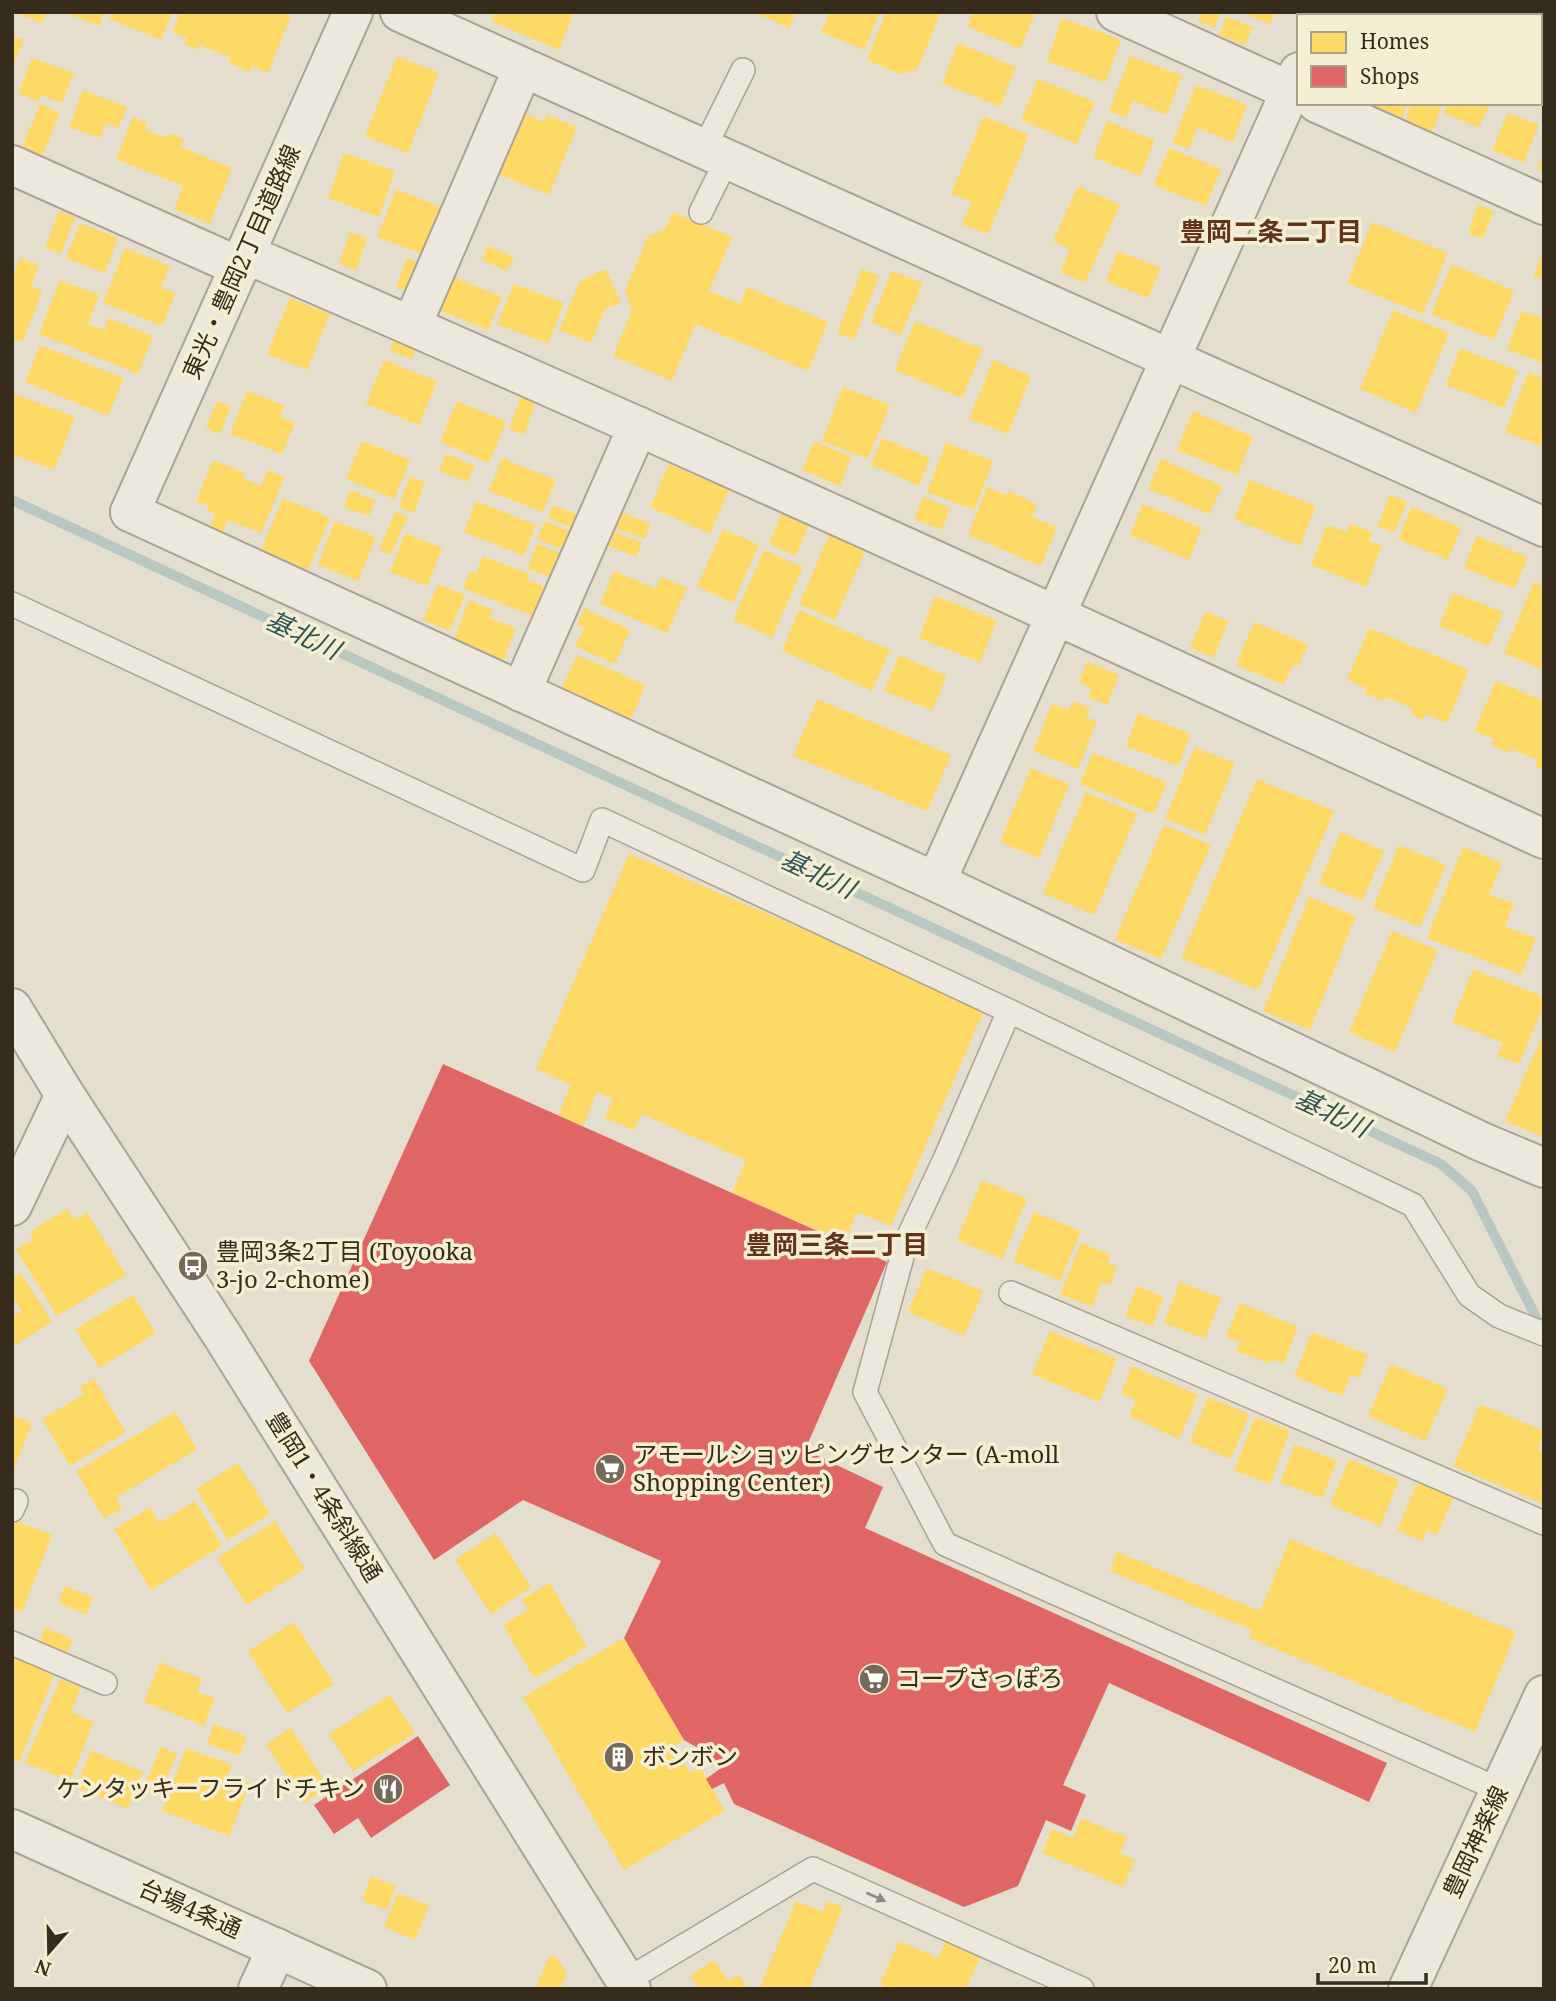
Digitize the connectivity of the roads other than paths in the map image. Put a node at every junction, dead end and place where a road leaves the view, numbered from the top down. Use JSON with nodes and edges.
{"nodes":[{"id":1,"x":353,"y":12,"type":"edge"},
{"id":2,"x":400,"y":12,"type":"edge"},
{"id":3,"x":1116,"y":12,"type":"edge"},
{"id":4,"x":523,"y":68,"type":"junction"},
{"id":5,"x":743,"y":70,"type":"dead end"},
{"id":6,"x":1297,"y":88,"type":"edge"},
{"id":7,"x":1297,"y":98,"type":"edge"},
{"id":8,"x":1333,"y":105,"type":"edge"},
{"id":9,"x":716,"y":154,"type":"junction"},
{"id":10,"x":12,"y":165,"type":"edge"},
{"id":11,"x":1544,"y":205,"type":"edge"},
{"id":12,"x":701,"y":212,"type":"dead end"},
{"id":13,"x":243,"y":260,"type":"junction"},
{"id":14,"x":412,"y":326,"type":"junction"},
{"id":15,"x":1171,"y":359,"type":"junction"},
{"id":16,"x":638,"y":426,"type":"junction"},
{"id":17,"x":1544,"y":527,"type":"edge"},
{"id":18,"x":12,"y":604,"type":"edge"},
{"id":19,"x":1056,"y":614,"type":"junction"},
{"id":20,"x":521,"y":692,"type":"junction"},
{"id":21,"x":1544,"y":839,"type":"edge"},
{"id":22,"x":936,"y":881,"type":"junction"},
{"id":23,"x":12,"y":1009,"type":"edge"},
{"id":24,"x":1009,"y":1011,"type":"junction"},
{"id":25,"x":65,"y":1096,"type":"junction"},
{"id":26,"x":1544,"y":1168,"type":"edge"},
{"id":27,"x":12,"y":1206,"type":"edge"},
{"id":28,"x":1011,"y":1293,"type":"dead end"},
{"id":29,"x":1544,"y":1334,"type":"edge"},
{"id":30,"x":1544,"y":1523,"type":"edge"},
{"id":31,"x":12,"y":1643,"type":"edge"},
{"id":32,"x":105,"y":1683,"type":"dead end"},
{"id":33,"x":1544,"y":1695,"type":"edge"},
{"id":34,"x":1500,"y":1790,"type":"junction"},
{"id":35,"x":12,"y":1829,"type":"edge"},
{"id":36,"x":277,"y":1948,"type":"junction"},
{"id":37,"x":629,"y":1985,"type":"edge"},
{"id":38,"x":258,"y":1989,"type":"edge"},
{"id":39,"x":367,"y":1989,"type":"edge"},
{"id":40,"x":1082,"y":1989,"type":"edge"},
{"id":41,"x":1408,"y":1989,"type":"edge"}],
"edges":[{"from":1,"to":13,"type":"street","name":"東光・豊岡2丁目道路線"},
{"from":2,"to":4,"type":"street"},
{"from":3,"to":6,"type":"street"},
{"from":4,"to":9,"type":"street"},
{"from":4,"to":14,"type":"street"},
{"from":5,"to":9,"type":"lane"},
{"from":7,"to":15,"type":"street"},
{"from":8,"to":11,"type":"street"},
{"from":9,"to":12,"type":"lane"},
{"from":9,"to":15,"type":"street"},
{"from":10,"to":13,"type":"street"},
{"from":13,"to":14,"type":"street"},
{"from":13,"to":20,"type":"street","name":"東光・豊岡2丁目道路線"},
{"from":14,"to":16,"type":"street"},
{"from":15,"to":17,"type":"street"},
{"from":15,"to":19,"type":"street"},
{"from":16,"to":19,"type":"street"},
{"from":16,"to":20,"type":"street"},
{"from":18,"to":24,"type":"lane"},
{"from":19,"to":21,"type":"street"},
{"from":19,"to":22,"type":"street"},
{"from":20,"to":22,"type":"street"},
{"from":22,"to":26,"type":"street"},
{"from":23,"to":25,"type":"street","name":"豊岡1・4条斜線通"},
{"from":24,"to":29,"type":"lane"},
{"from":24,"to":34,"type":"lane"},
{"from":25,"to":27,"type":"street"},
{"from":25,"to":37,"type":"street","name":"豊岡1・4条斜線通"},
{"from":28,"to":30,"type":"lane"},
{"from":31,"to":32,"type":"lane"},
{"from":33,"to":34,"type":"street","name":"豊岡神楽線"},
{"from":34,"to":41,"type":"street","name":"豊岡神楽線"},
{"from":35,"to":36,"type":"street","name":"台場4条通"},
{"from":36,"to":38,"type":"street"},
{"from":36,"to":39,"type":"street","name":"台場4条通"},
{"from":37,"to":40,"type":"lane","one_way":true}]}
